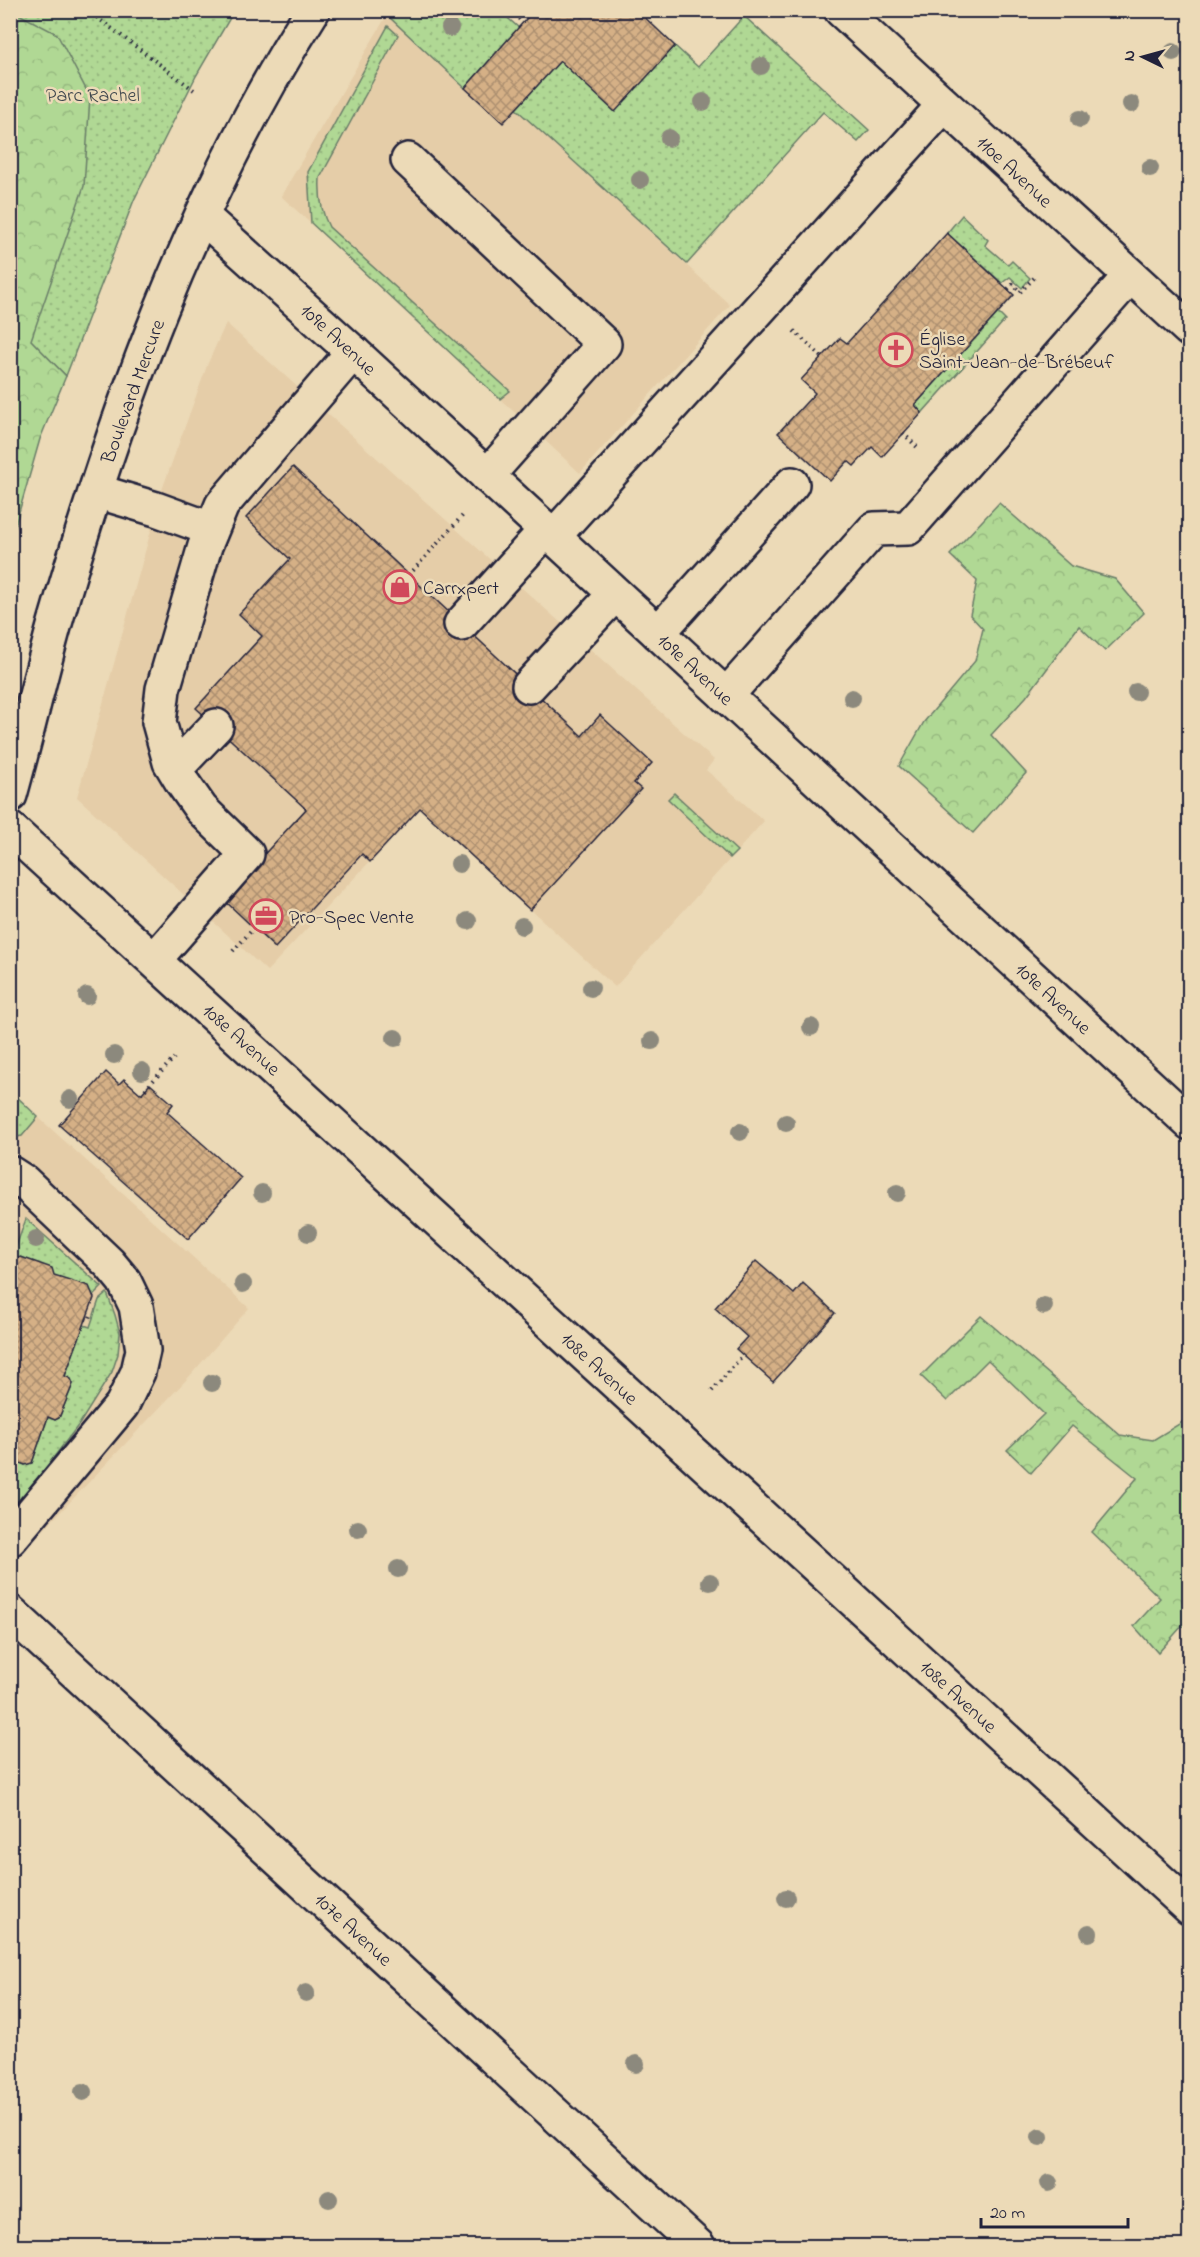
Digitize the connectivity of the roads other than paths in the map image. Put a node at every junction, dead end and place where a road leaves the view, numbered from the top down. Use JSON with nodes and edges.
{"nodes":[{"id":1,"x":313,"y":10,"type":"edge"},
{"id":2,"x":841,"y":10,"type":"edge"},
{"id":3,"x":944,"y":105,"type":"junction"},
{"id":4,"x":408,"y":160,"type":"dead end"},
{"id":5,"x":202,"y":216,"type":"junction"},
{"id":6,"x":1130,"y":276,"type":"junction"},
{"id":7,"x":1190,"y":330,"type":"edge"},
{"id":8,"x":353,"y":352,"type":"junction"},
{"id":9,"x":490,"y":479,"type":"junction"},
{"id":10,"x":792,"y":484,"type":"dead end"},
{"id":11,"x":96,"y":491,"type":"junction"},
{"id":12,"x":211,"y":530,"type":"junction"},
{"id":13,"x":549,"y":533,"type":"junction"},
{"id":14,"x":615,"y":594,"type":"junction"},
{"id":15,"x":461,"y":624,"type":"dead end"},
{"id":16,"x":658,"y":633,"type":"junction"},
{"id":17,"x":529,"y":686,"type":"dead end"},
{"id":18,"x":726,"y":696,"type":"junction"},
{"id":19,"x":216,"y":726,"type":"dead end"},
{"id":20,"x":175,"y":769,"type":"junction"},
{"id":21,"x":10,"y":795,"type":"edge"},
{"id":22,"x":10,"y":828,"type":"edge"},
{"id":23,"x":155,"y":959,"type":"junction"},
{"id":24,"x":1190,"y":1123,"type":"edge"},
{"id":25,"x":10,"y":1173,"type":"edge"},
{"id":26,"x":10,"y":1539,"type":"edge"},
{"id":27,"x":10,"y":1612,"type":"edge"},
{"id":28,"x":1190,"y":1908,"type":"edge"},
{"id":29,"x":698,"y":2247,"type":"edge"}],
"edges":[{"from":1,"to":5,"type":"street","name":"Boulevard Mercure"},
{"from":2,"to":3,"type":"street","name":"110e Avenue"},
{"from":3,"to":6,"type":"street","name":"110e Avenue"},
{"from":3,"to":13,"type":"street"},
{"from":4,"to":9,"type":"street"},
{"from":5,"to":8,"type":"street","name":"109e Avenue"},
{"from":5,"to":11,"type":"street","name":"Boulevard Mercure"},
{"from":6,"to":7,"type":"street","name":"110e Avenue"},
{"from":6,"to":18,"type":"street"},
{"from":8,"to":9,"type":"street","name":"109e Avenue"},
{"from":8,"to":12,"type":"street"},
{"from":9,"to":13,"type":"street","name":"109e Avenue"},
{"from":10,"to":16,"type":"street"},
{"from":11,"to":12,"type":"street"},
{"from":11,"to":21,"type":"street","name":"Boulevard Mercure"},
{"from":12,"to":20,"type":"street"},
{"from":13,"to":14,"type":"street","name":"109e Avenue"},
{"from":13,"to":15,"type":"street"},
{"from":14,"to":16,"type":"street","name":"109e Avenue"},
{"from":14,"to":17,"type":"street"},
{"from":16,"to":18,"type":"street","name":"109e Avenue"},
{"from":18,"to":24,"type":"street","name":"109e Avenue"},
{"from":19,"to":20,"type":"street"},
{"from":20,"to":23,"type":"street"},
{"from":22,"to":23,"type":"street","name":"108e Avenue"},
{"from":23,"to":28,"type":"street","name":"108e Avenue"},
{"from":25,"to":26,"type":"street"},
{"from":27,"to":29,"type":"street","name":"107e Avenue"}]}
